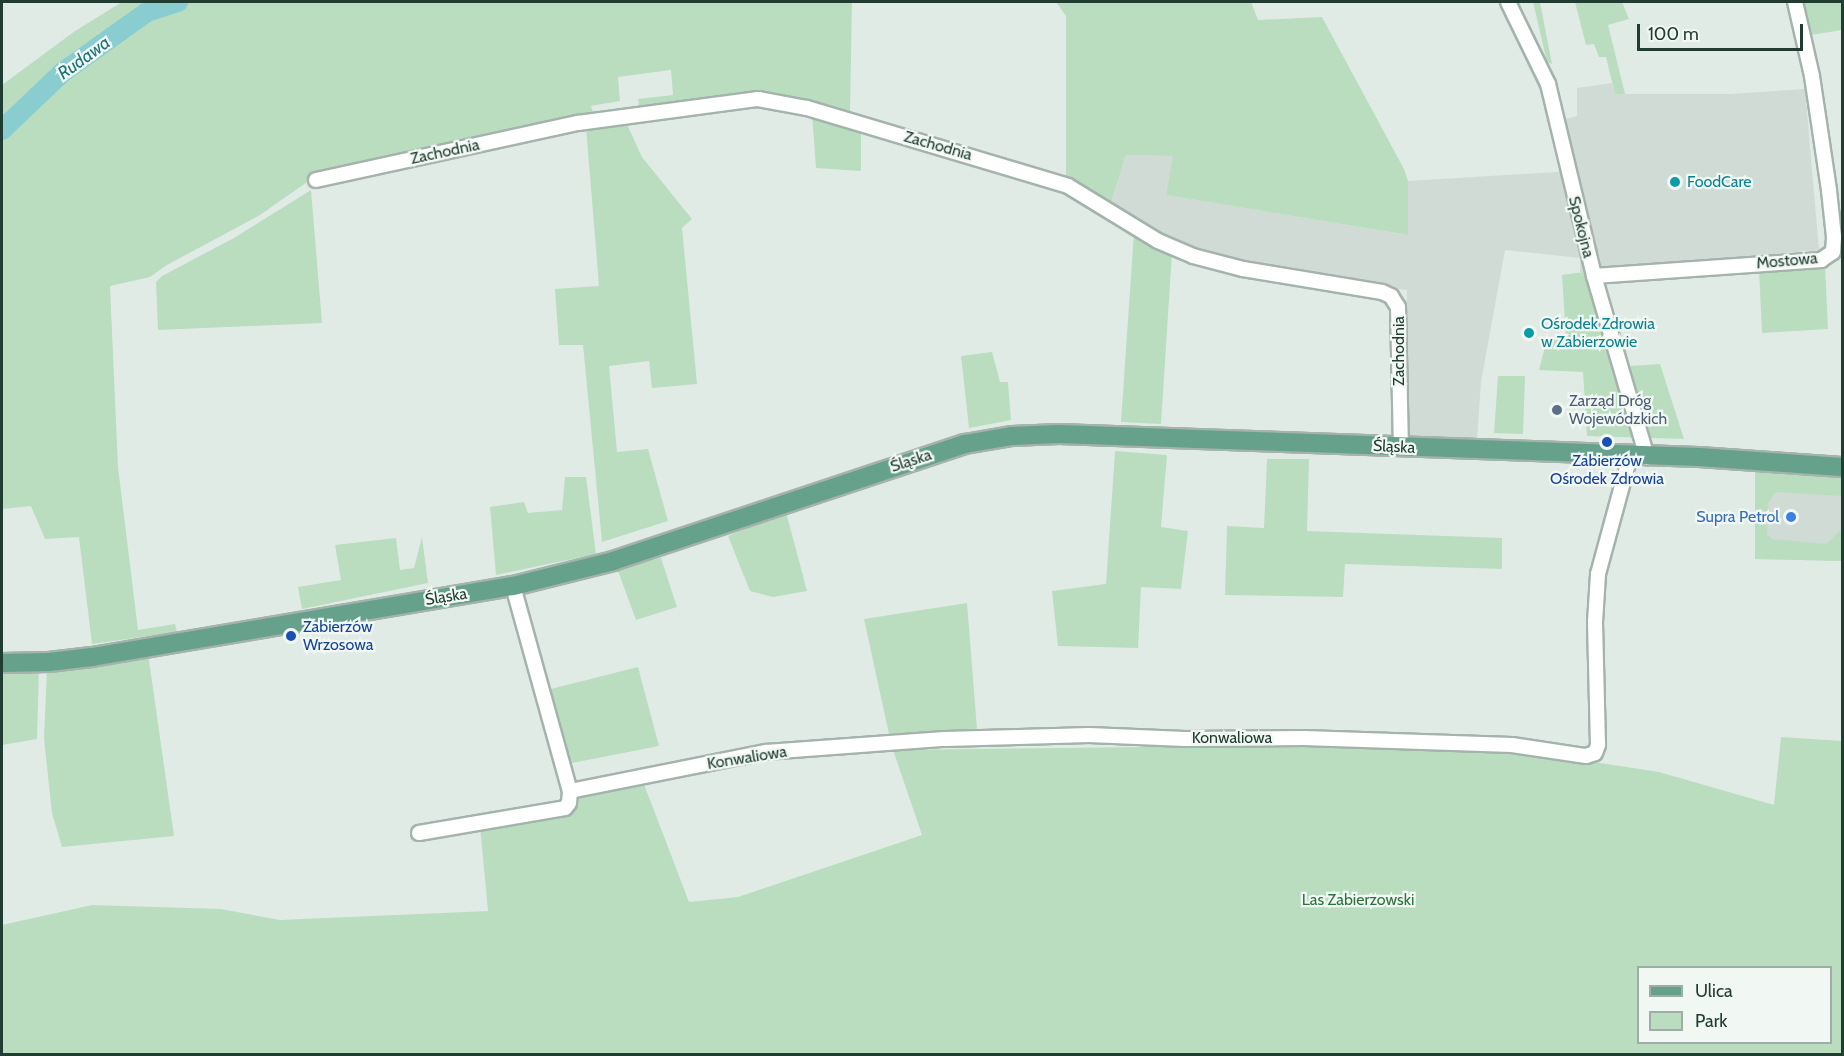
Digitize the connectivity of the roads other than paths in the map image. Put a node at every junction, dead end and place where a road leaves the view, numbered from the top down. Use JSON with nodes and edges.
{"nodes":[{"id":1,"x":1508,"y":2,"type":"edge"},
{"id":2,"x":1795,"y":2,"type":"edge"},
{"id":3,"x":316,"y":180,"type":"dead end"},
{"id":4,"x":1594,"y":276,"type":"junction"},
{"id":5,"x":1401,"y":447,"type":"junction"},
{"id":6,"x":1638,"y":456,"type":"junction"},
{"id":7,"x":1842,"y":466,"type":"edge"},
{"id":8,"x":513,"y":586,"type":"junction"},
{"id":9,"x":2,"y":663,"type":"edge"},
{"id":10,"x":570,"y":791,"type":"junction"},
{"id":11,"x":419,"y":833,"type":"dead end"}],
"edges":[{"from":1,"to":4,"type":"street","name":"Spokojna"},
{"from":2,"to":4,"type":"street","name":"Mostowa"},
{"from":3,"to":5,"type":"street","name":"Zachodnia"},
{"from":4,"to":6,"type":"street","name":"Spokojna"},
{"from":5,"to":6,"type":"main road","name":"Śląska"},
{"from":5,"to":8,"type":"main road","name":"Śląska"},
{"from":6,"to":7,"type":"main road","name":"Śląska"},
{"from":6,"to":10,"type":"street","name":"Konwaliowa"},
{"from":8,"to":9,"type":"main road","name":"Śląska"},
{"from":8,"to":10,"type":"street"},
{"from":10,"to":11,"type":"street"}]}
